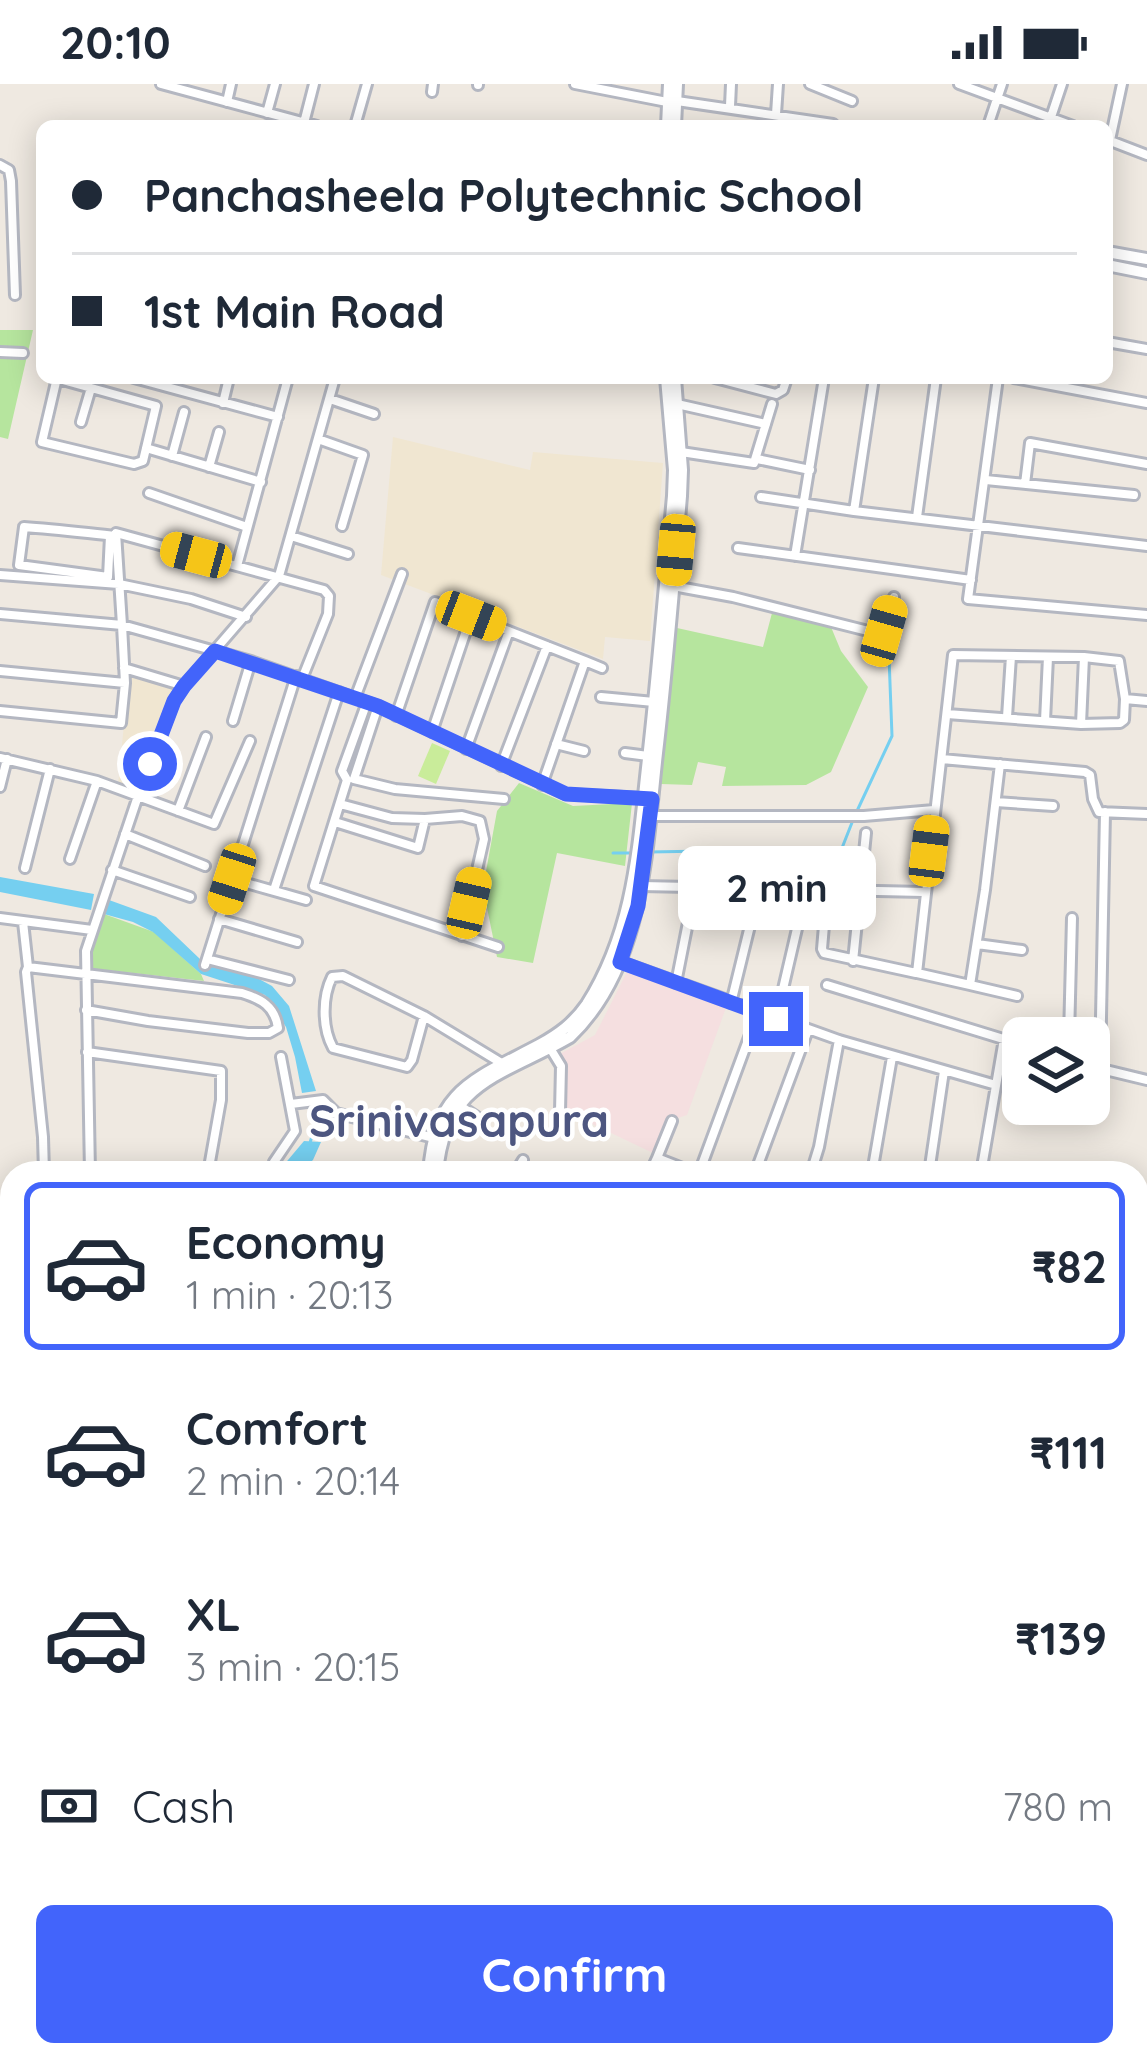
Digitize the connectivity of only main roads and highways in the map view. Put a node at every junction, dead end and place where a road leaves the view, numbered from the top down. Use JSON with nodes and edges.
{"nodes":[{"id":1,"x":673,"y":84,"type":"edge"},
{"id":2,"x":672,"y":120,"type":"edge"},
{"id":3,"x":1113,"y":253,"type":"edge"},
{"id":4,"x":1147,"y":260,"type":"edge"},
{"id":5,"x":1113,"y":266,"type":"edge"},
{"id":6,"x":1147,"y":273,"type":"edge"},
{"id":7,"x":670,"y":384,"type":"edge"},
{"id":8,"x":672,"y":384,"type":"edge"},
{"id":9,"x":648,"y":798,"type":"junction"},
{"id":10,"x":616,"y":960,"type":"junction"},
{"id":11,"x":433,"y":1161,"type":"edge"},
{"id":12,"x":436,"y":1161,"type":"edge"}],
"edges":[{"from":1,"to":2,"type":"main road"},
{"from":3,"to":4,"type":"main road"},
{"from":5,"to":6,"type":"main road"},
{"from":7,"to":9,"type":"main road"},
{"from":8,"to":9,"type":"main road"},
{"from":9,"to":10,"type":"main road"},
{"from":9,"to":10,"type":"main road"},
{"from":10,"to":11,"type":"main road"},
{"from":10,"to":12,"type":"main road"}]}
